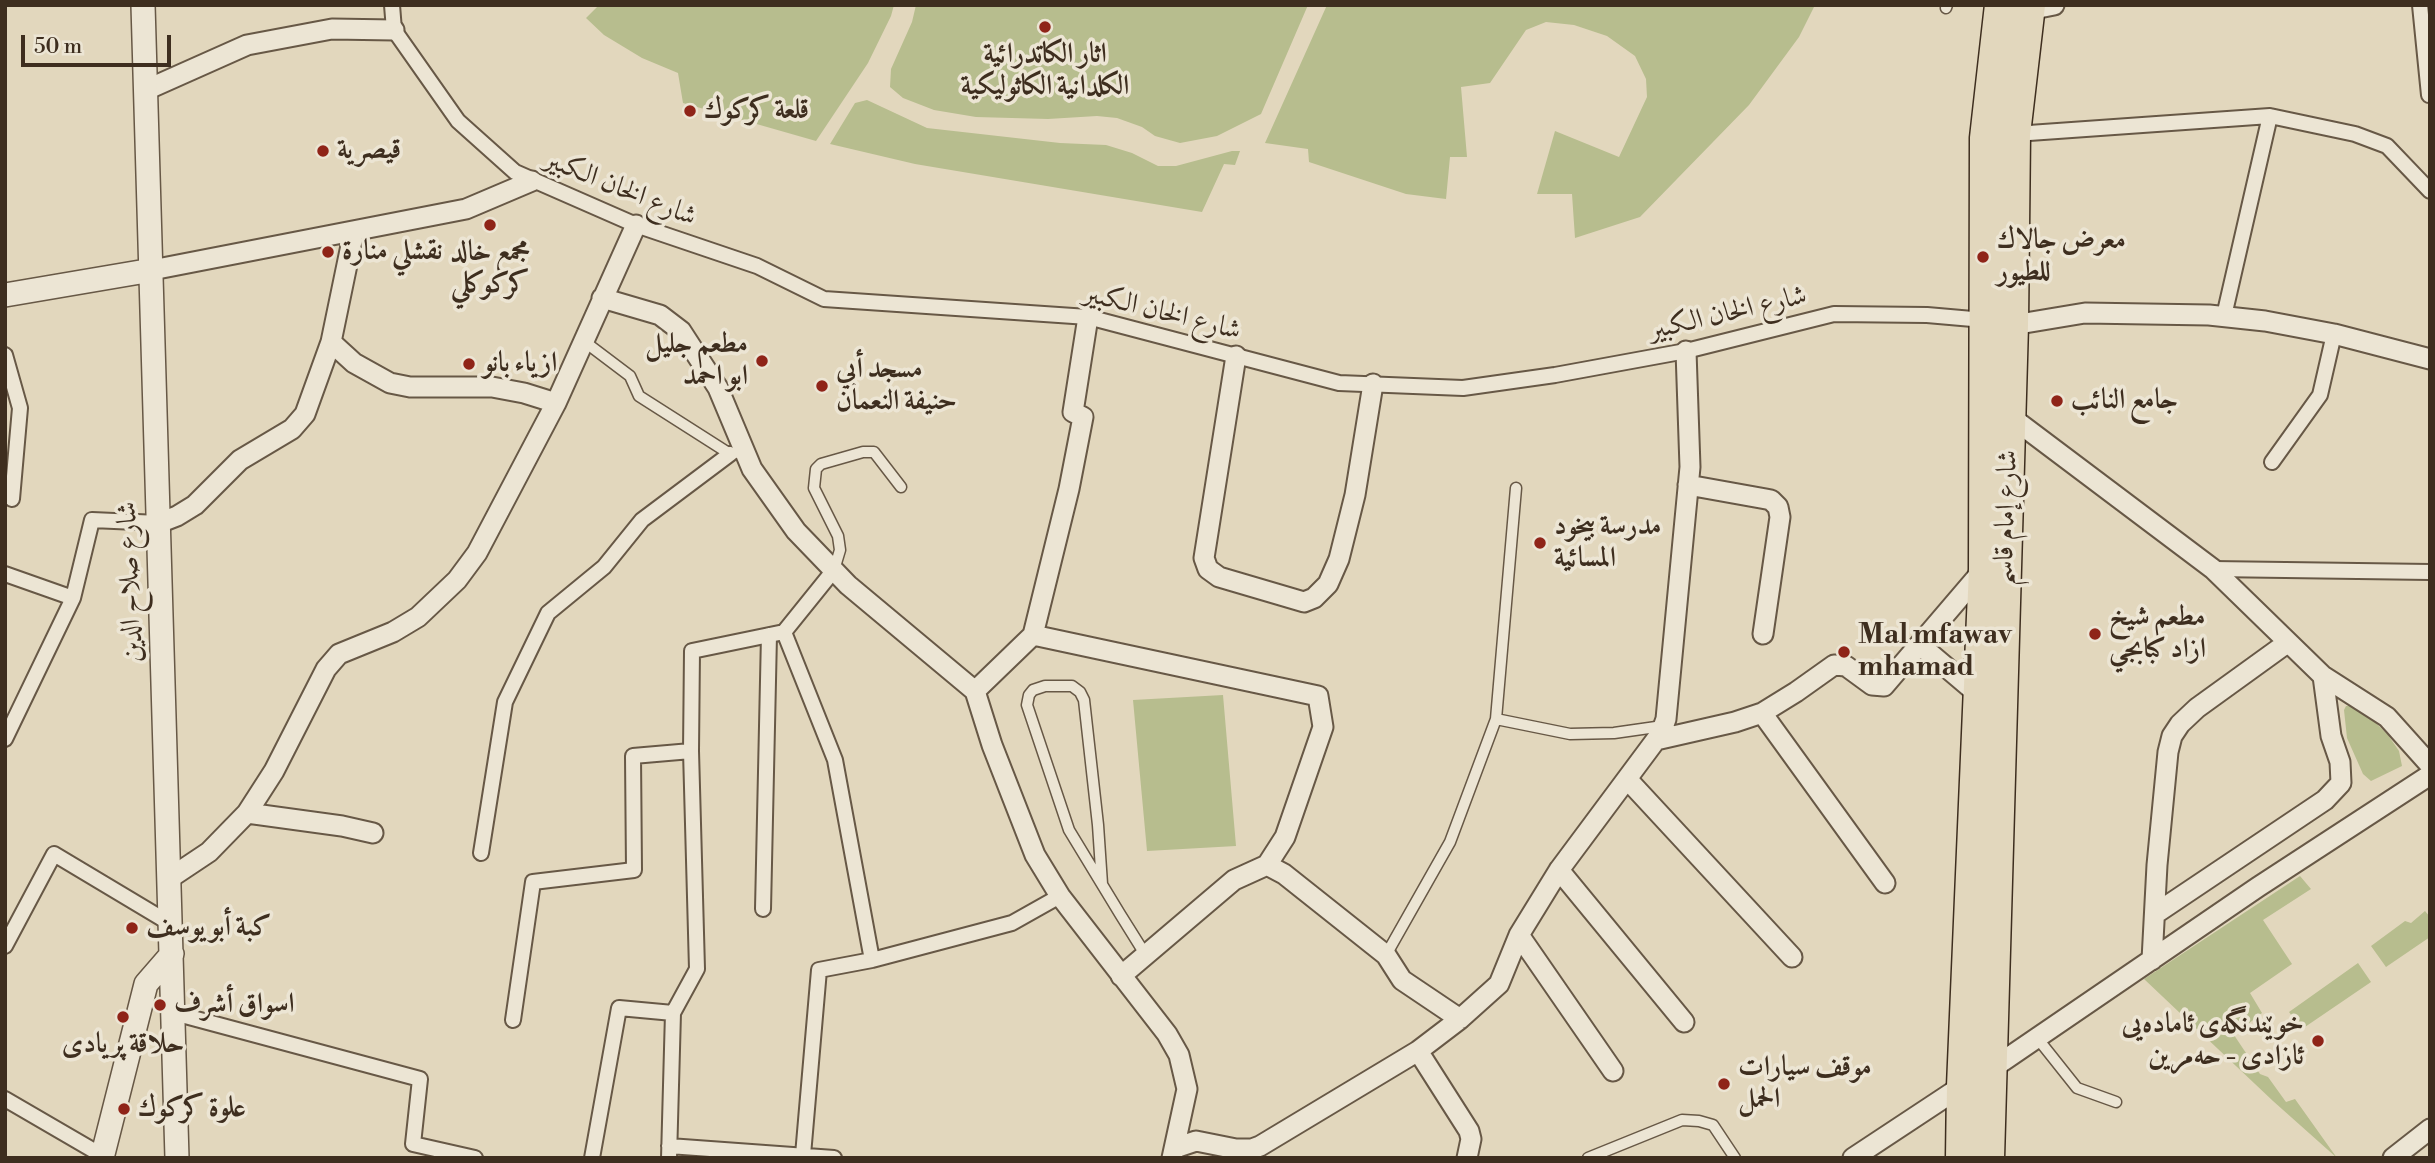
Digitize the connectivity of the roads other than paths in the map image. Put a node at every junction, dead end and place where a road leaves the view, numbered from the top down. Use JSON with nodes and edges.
{"nodes":[{"id":1,"x":143,"y":5,"type":"edge"},
{"id":2,"x":392,"y":5,"type":"edge"},
{"id":3,"x":2000,"y":5,"type":"edge"},
{"id":4,"x":2420,"y":5,"type":"edge"},
{"id":5,"x":2038,"y":7,"type":"edge"},
{"id":6,"x":394,"y":30,"type":"junction"},
{"id":7,"x":146,"y":90,"type":"junction"},
{"id":8,"x":2429,"y":95,"type":"edge"},
{"id":9,"x":2270,"y":116,"type":"junction"},
{"id":10,"x":2015,"y":134,"type":"junction"},
{"id":11,"x":532,"y":181,"type":"junction"},
{"id":12,"x":2430,"y":191,"type":"edge"},
{"id":13,"x":636,"y":225,"type":"junction"},
{"id":14,"x":354,"y":231,"type":"junction"},
{"id":15,"x":152,"y":270,"type":"junction"},
{"id":16,"x":5,"y":295,"type":"edge"},
{"id":17,"x":602,"y":298,"type":"junction"},
{"id":18,"x":2224,"y":316,"type":"junction"},
{"id":19,"x":1088,"y":317,"type":"junction"},
{"id":20,"x":1999,"y":322,"type":"junction"},
{"id":21,"x":2334,"y":334,"type":"junction"},
{"id":22,"x":331,"y":342,"type":"junction"},
{"id":23,"x":585,"y":342,"type":"junction"},
{"id":24,"x":1686,"y":351,"type":"junction"},
{"id":25,"x":5,"y":355,"type":"edge"},
{"id":26,"x":1236,"y":356,"type":"junction"},
{"id":27,"x":2430,"y":359,"type":"edge"},
{"id":28,"x":1373,"y":384,"type":"junction"},
{"id":29,"x":556,"y":403,"type":"junction"},
{"id":30,"x":2011,"y":417,"type":"junction"},
{"id":31,"x":737,"y":452,"type":"junction"},
{"id":32,"x":2272,"y":462,"type":"dead end"},
{"id":33,"x":1688,"y":485,"type":"junction"},
{"id":34,"x":901,"y":487,"type":"dead end"},
{"id":35,"x":1516,"y":488,"type":"dead end"},
{"id":36,"x":12,"y":499,"type":"dead end"},
{"id":37,"x":159,"y":523,"type":"junction"},
{"id":38,"x":1984,"y":569,"type":"junction"},
{"id":39,"x":2213,"y":569,"type":"junction"},
{"id":40,"x":834,"y":570,"type":"junction"},
{"id":41,"x":2430,"y":572,"type":"edge"},
{"id":42,"x":5,"y":574,"type":"edge"},
{"id":43,"x":73,"y":598,"type":"junction"},
{"id":44,"x":784,"y":632,"type":"junction"},
{"id":45,"x":1763,"y":634,"type":"dead end"},
{"id":46,"x":769,"y":635,"type":"junction"},
{"id":47,"x":1033,"y":635,"type":"junction"},
{"id":48,"x":2287,"y":643,"type":"junction"},
{"id":49,"x":1920,"y":645,"type":"junction"},
{"id":50,"x":2323,"y":676,"type":"junction"},
{"id":51,"x":975,"y":691,"type":"junction"},
{"id":52,"x":1979,"y":695,"type":"junction"},
{"id":53,"x":1762,"y":713,"type":"junction"},
{"id":54,"x":1496,"y":719,"type":"junction"},
{"id":55,"x":1660,"y":733,"type":"junction"},
{"id":56,"x":5,"y":739,"type":"edge"},
{"id":57,"x":691,"y":751,"type":"junction"},
{"id":58,"x":2430,"y":765,"type":"edge"},
{"id":59,"x":2430,"y":775,"type":"edge"},
{"id":60,"x":1628,"y":779,"type":"junction"},
{"id":61,"x":247,"y":813,"type":"junction"},
{"id":62,"x":373,"y":833,"type":"dead end"},
{"id":63,"x":481,"y":853,"type":"dead end"},
{"id":64,"x":1267,"y":865,"type":"junction"},
{"id":65,"x":1559,"y":870,"type":"junction"},
{"id":66,"x":170,"y":878,"type":"junction"},
{"id":67,"x":1885,"y":883,"type":"dead end"},
{"id":68,"x":1102,"y":884,"type":"junction"},
{"id":69,"x":1060,"y":896,"type":"junction"},
{"id":70,"x":763,"y":909,"type":"dead end"},
{"id":71,"x":2155,"y":915,"type":"junction"},
{"id":72,"x":172,"y":924,"type":"junction"},
{"id":73,"x":1518,"y":935,"type":"junction"},
{"id":74,"x":5,"y":946,"type":"edge"},
{"id":75,"x":173,"y":954,"type":"junction"},
{"id":76,"x":1145,"y":954,"type":"junction"},
{"id":77,"x":1386,"y":955,"type":"junction"},
{"id":78,"x":1792,"y":957,"type":"dead end"},
{"id":79,"x":872,"y":960,"type":"junction"},
{"id":80,"x":2152,"y":960,"type":"junction"},
{"id":81,"x":1121,"y":976,"type":"junction"},
{"id":82,"x":174,"y":1013,"type":"junction"},
{"id":83,"x":673,"y":1013,"type":"junction"},
{"id":84,"x":1460,"y":1019,"type":"junction"},
{"id":85,"x":513,"y":1020,"type":"dead end"},
{"id":86,"x":1684,"y":1022,"type":"dead end"},
{"id":87,"x":2038,"y":1039,"type":"junction"},
{"id":88,"x":1418,"y":1051,"type":"junction"},
{"id":89,"x":1990,"y":1070,"type":"junction"},
{"id":90,"x":1613,"y":1071,"type":"dead end"},
{"id":91,"x":1962,"y":1086,"type":"junction"},
{"id":92,"x":5,"y":1099,"type":"edge"},
{"id":93,"x":2116,"y":1102,"type":"dead end"},
{"id":94,"x":2430,"y":1129,"type":"edge"},
{"id":95,"x":669,"y":1152,"type":"edge"},
{"id":96,"x":1174,"y":1153,"type":"edge"},
{"id":97,"x":769,"y":1155,"type":"edge"},
{"id":98,"x":457,"y":1156,"type":"edge"},
{"id":99,"x":803,"y":1156,"type":"junction"},
{"id":100,"x":103,"y":1157,"type":"edge"},
{"id":101,"x":177,"y":1158,"type":"edge"},
{"id":102,"x":475,"y":1158,"type":"edge"},
{"id":103,"x":592,"y":1158,"type":"edge"},
{"id":104,"x":834,"y":1158,"type":"edge"},
{"id":105,"x":1467,"y":1158,"type":"edge"},
{"id":106,"x":1588,"y":1158,"type":"edge"},
{"id":107,"x":1735,"y":1158,"type":"edge"},
{"id":108,"x":1853,"y":1158,"type":"edge"},
{"id":109,"x":1961,"y":1158,"type":"edge"},
{"id":110,"x":1989,"y":1158,"type":"edge"},
{"id":111,"x":2393,"y":1158,"type":"edge"}],
"edges":[{"from":1,"to":7,"type":"street","name":"شارع صلاح الدين"},
{"from":2,"to":6,"type":"street"},
{"from":3,"to":20,"type":"main road","name":"شارع إمام قاسم"},
{"from":4,"to":8,"type":"street"},
{"from":5,"to":10,"type":"main road","name":"شارع إمام قاسم"},
{"from":6,"to":7,"type":"street"},
{"from":6,"to":11,"type":"street","name":"شارع الخان الكبير"},
{"from":7,"to":15,"type":"street","name":"شارع صلاح الدين"},
{"from":9,"to":10,"type":"street"},
{"from":9,"to":12,"type":"street"},
{"from":9,"to":18,"type":"street"},
{"from":10,"to":20,"type":"main road","name":"شارع إمام قاسم"},
{"from":11,"to":13,"type":"street","name":"شارع الخان الكبير"},
{"from":11,"to":14,"type":"street"},
{"from":13,"to":17,"type":"street"},
{"from":13,"to":19,"type":"street","name":"شارع الخان الكبير"},
{"from":14,"to":15,"type":"street"},
{"from":14,"to":22,"type":"street"},
{"from":15,"to":16,"type":"street"},
{"from":15,"to":37,"type":"street","name":"شارع صلاح الدين"},
{"from":17,"to":23,"type":"street"},
{"from":17,"to":31,"type":"street"},
{"from":18,"to":20,"type":"street"},
{"from":18,"to":21,"type":"street"},
{"from":19,"to":26,"type":"street","name":"شارع الخان الكبير"},
{"from":19,"to":47,"type":"street"},
{"from":20,"to":24,"type":"street","name":"شارع الخان الكبير"},
{"from":20,"to":30,"type":"main road","name":"شارع إمام قاسم"},
{"from":20,"to":38,"type":"main road","name":"شارع إمام قاسم"},
{"from":21,"to":27,"type":"street"},
{"from":21,"to":32,"type":"street"},
{"from":22,"to":29,"type":"street"},
{"from":22,"to":37,"type":"street"},
{"from":23,"to":29,"type":"street"},
{"from":23,"to":31,"type":"lane"},
{"from":24,"to":28,"type":"street","name":"شارع الخان الكبير"},
{"from":24,"to":33,"type":"street"},
{"from":25,"to":36,"type":"street"},
{"from":26,"to":28,"type":"street","name":"شارع الخان الكبير"},
{"from":26,"to":28,"type":"street"},
{"from":29,"to":61,"type":"street"},
{"from":30,"to":39,"type":"street"},
{"from":30,"to":89,"type":"main road","name":"شارع إمام قاسم"},
{"from":31,"to":40,"type":"street"},
{"from":31,"to":63,"type":"street"},
{"from":33,"to":45,"type":"street"},
{"from":33,"to":55,"type":"street"},
{"from":34,"to":40,"type":"lane"},
{"from":35,"to":54,"type":"lane"},
{"from":37,"to":43,"type":"street"},
{"from":37,"to":66,"type":"street","name":"شارع صلاح الدين"},
{"from":38,"to":49,"type":"street"},
{"from":38,"to":52,"type":"main road","name":"شارع إمام قاسم"},
{"from":39,"to":41,"type":"street"},
{"from":39,"to":48,"type":"street"},
{"from":40,"to":44,"type":"street"},
{"from":40,"to":51,"type":"street"},
{"from":42,"to":43,"type":"street"},
{"from":43,"to":56,"type":"street"},
{"from":44,"to":46,"type":"street"},
{"from":44,"to":79,"type":"street"},
{"from":46,"to":57,"type":"street"},
{"from":46,"to":70,"type":"street"},
{"from":47,"to":51,"type":"street"},
{"from":47,"to":64,"type":"street"},
{"from":48,"to":50,"type":"street"},
{"from":48,"to":71,"type":"street"},
{"from":49,"to":52,"type":"street"},
{"from":49,"to":53,"type":"street"},
{"from":50,"to":58,"type":"street"},
{"from":50,"to":71,"type":"street"},
{"from":51,"to":69,"type":"street"},
{"from":52,"to":91,"type":"main road","name":"شارع إمام قاسم"},
{"from":53,"to":55,"type":"street"},
{"from":53,"to":67,"type":"street"},
{"from":54,"to":55,"type":"lane"},
{"from":54,"to":77,"type":"lane"},
{"from":55,"to":60,"type":"street"},
{"from":57,"to":83,"type":"street"},
{"from":57,"to":85,"type":"street"},
{"from":59,"to":80,"type":"street"},
{"from":60,"to":65,"type":"street"},
{"from":60,"to":78,"type":"street"},
{"from":61,"to":62,"type":"street"},
{"from":61,"to":66,"type":"street"},
{"from":64,"to":76,"type":"street"},
{"from":64,"to":77,"type":"street"},
{"from":65,"to":73,"type":"street"},
{"from":65,"to":86,"type":"street"},
{"from":66,"to":72,"type":"street","name":"شارع صلاح الدين"},
{"from":68,"to":68,"type":"lane"},
{"from":68,"to":76,"type":"lane"},
{"from":69,"to":79,"type":"street"},
{"from":69,"to":81,"type":"street"},
{"from":71,"to":80,"type":"street"},
{"from":72,"to":74,"type":"street"},
{"from":72,"to":75,"type":"street","name":"شارع صلاح الدين"},
{"from":73,"to":84,"type":"street"},
{"from":73,"to":90,"type":"street"},
{"from":75,"to":82,"type":"street","name":"شارع صلاح الدين"},
{"from":75,"to":100,"type":"street"},
{"from":76,"to":81,"type":"street"},
{"from":77,"to":84,"type":"street"},
{"from":79,"to":99,"type":"street"},
{"from":80,"to":87,"type":"street"},
{"from":81,"to":96,"type":"street"},
{"from":82,"to":98,"type":"street"},
{"from":82,"to":101,"type":"street","name":"شارع صلاح الدين"},
{"from":83,"to":95,"type":"street"},
{"from":83,"to":103,"type":"street"},
{"from":84,"to":88,"type":"street"},
{"from":87,"to":89,"type":"street"},
{"from":87,"to":93,"type":"lane"},
{"from":88,"to":96,"type":"street"},
{"from":88,"to":105,"type":"street"},
{"from":89,"to":91,"type":"main road"},
{"from":89,"to":110,"type":"main road","name":"شارع إمام قاسم"},
{"from":91,"to":108,"type":"street"},
{"from":91,"to":109,"type":"main road","name":"شارع إمام قاسم"},
{"from":92,"to":100,"type":"street"},
{"from":94,"to":111,"type":"street"},
{"from":95,"to":97,"type":"street"},
{"from":97,"to":99,"type":"street"},
{"from":98,"to":102,"type":"street"},
{"from":99,"to":104,"type":"street"},
{"from":106,"to":107,"type":"lane"}]}
